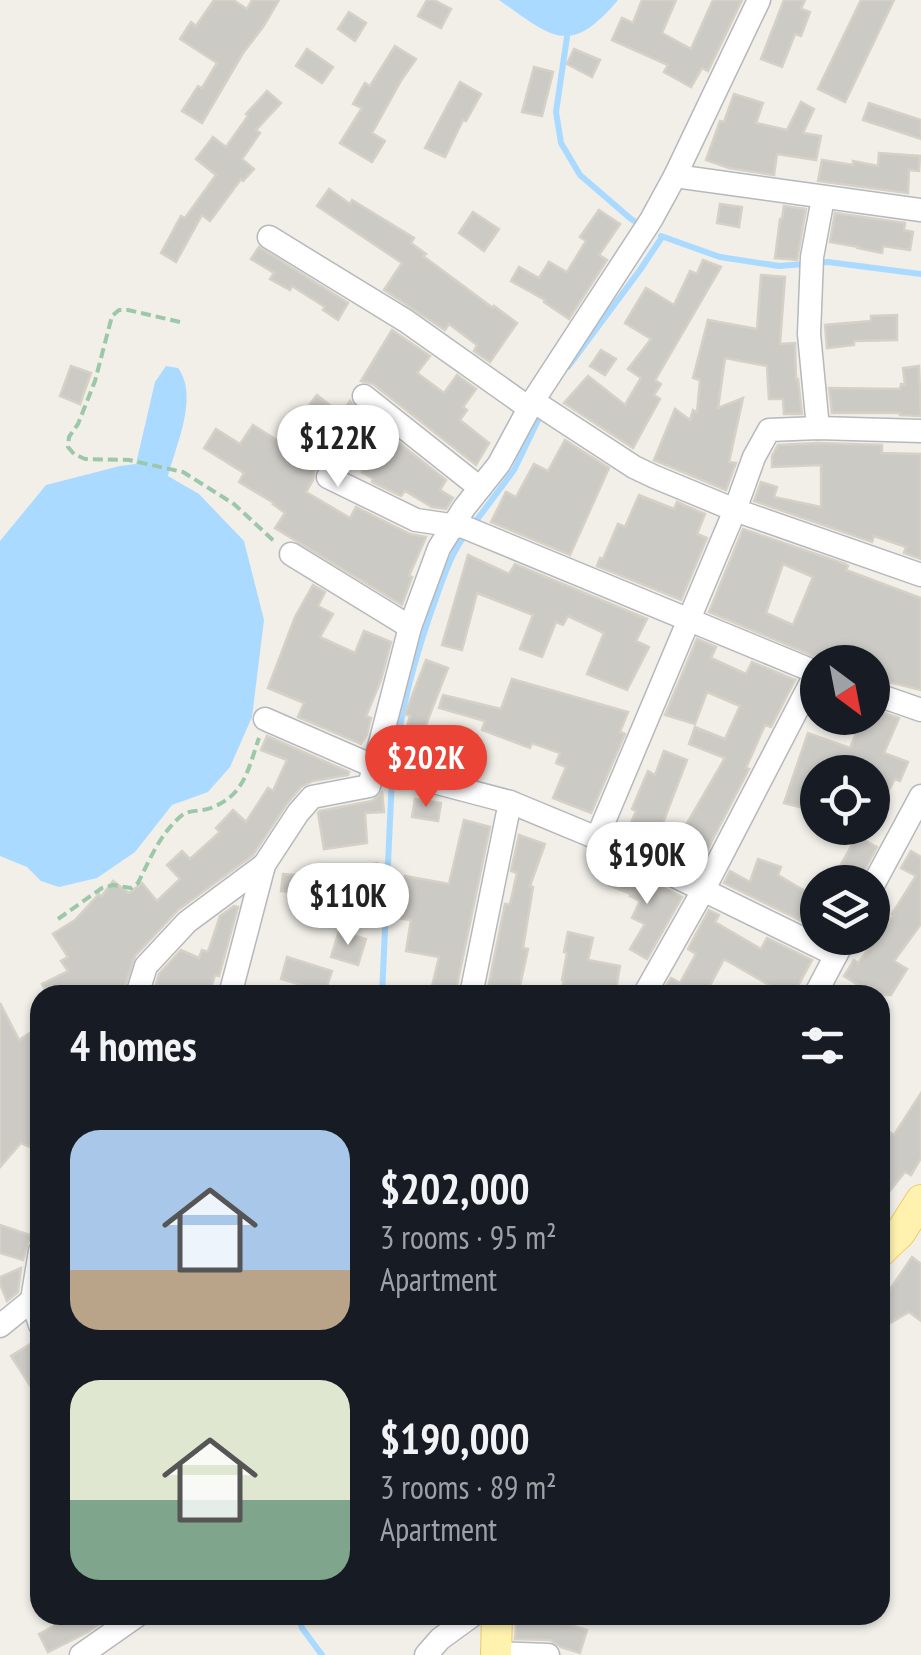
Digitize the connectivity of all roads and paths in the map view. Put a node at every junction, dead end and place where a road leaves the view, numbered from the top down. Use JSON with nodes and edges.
{"nodes":[{"id":1,"x":759,"y":0,"type":"edge"},
{"id":2,"x":675,"y":176,"type":"junction"},
{"id":3,"x":823,"y":198,"type":"junction"},
{"id":4,"x":921,"y":210,"type":"edge"},
{"id":5,"x":270,"y":237,"type":"dead end"},
{"id":6,"x":180,"y":322,"type":"dead end"},
{"id":7,"x":364,"y":396,"type":"dead end"},
{"id":8,"x":538,"y":407,"type":"junction"},
{"id":9,"x":818,"y":428,"type":"junction"},
{"id":10,"x":921,"y":430,"type":"edge"},
{"id":11,"x":328,"y":477,"type":"dead end"},
{"id":12,"x":480,"y":488,"type":"junction"},
{"id":13,"x":735,"y":510,"type":"junction"},
{"id":14,"x":465,"y":529,"type":"junction"},
{"id":15,"x":290,"y":554,"type":"joint"},
{"id":16,"x":921,"y":575,"type":"edge"},
{"id":17,"x":689,"y":620,"type":"junction"},
{"id":18,"x":410,"y":626,"type":"junction"},
{"id":19,"x":800,"y":666,"type":"edge"},
{"id":20,"x":890,"y":699,"type":"edge"},
{"id":21,"x":800,"y":705,"type":"edge"},
{"id":22,"x":921,"y":710,"type":"edge"},
{"id":23,"x":265,"y":719,"type":"joint"},
{"id":24,"x":386,"y":769,"type":"junction"},
{"id":25,"x":921,"y":796,"type":"edge"},
{"id":26,"x":510,"y":802,"type":"junction"},
{"id":27,"x":597,"y":838,"type":"junction"},
{"id":28,"x":264,"y":865,"type":"junction"},
{"id":29,"x":884,"y":865,"type":"edge"},
{"id":30,"x":704,"y":889,"type":"junction"},
{"id":31,"x":58,"y":919,"type":"dead end"},
{"id":32,"x":800,"y":929,"type":"edge"},
{"id":33,"x":836,"y":955,"type":"edge"},
{"id":34,"x":139,"y":985,"type":"edge"},
{"id":35,"x":233,"y":985,"type":"edge"},
{"id":36,"x":474,"y":985,"type":"edge"},
{"id":37,"x":650,"y":985,"type":"edge"},
{"id":38,"x":820,"y":985,"type":"edge"},
{"id":39,"x":921,"y":1200,"type":"edge"},
{"id":40,"x":890,"y":1242,"type":"edge"},
{"id":41,"x":30,"y":1302,"type":"edge"},
{"id":42,"x":0,"y":1326,"type":"edge"},
{"id":43,"x":124,"y":1625,"type":"edge"},
{"id":44,"x":460,"y":1625,"type":"edge"},
{"id":45,"x":497,"y":1625,"type":"edge"},
{"id":46,"x":496,"y":1654,"type":"edge"},
{"id":47,"x":81,"y":1655,"type":"edge"},
{"id":48,"x":426,"y":1655,"type":"edge"},
{"id":49,"x":548,"y":1655,"type":"edge"}],
"edges":[{"from":1,"to":2,"type":"street"},
{"from":2,"to":3,"type":"street"},
{"from":2,"to":8,"type":"street"},
{"from":3,"to":4,"type":"street"},
{"from":3,"to":9,"type":"street"},
{"from":5,"to":8,"type":"street"},
{"from":6,"to":15,"type":"path"},
{"from":7,"to":12,"type":"street"},
{"from":8,"to":12,"type":"street"},
{"from":8,"to":13,"type":"street"},
{"from":9,"to":10,"type":"street"},
{"from":9,"to":13,"type":"street"},
{"from":11,"to":14,"type":"street"},
{"from":12,"to":14,"type":"street"},
{"from":13,"to":16,"type":"street"},
{"from":13,"to":17,"type":"street"},
{"from":14,"to":17,"type":"street"},
{"from":14,"to":18,"type":"street"},
{"from":15,"to":18,"type":"street"},
{"from":17,"to":19,"type":"street"},
{"from":17,"to":27,"type":"street"},
{"from":18,"to":24,"type":"street"},
{"from":20,"to":22,"type":"street"},
{"from":21,"to":30,"type":"street"},
{"from":23,"to":24,"type":"street"},
{"from":23,"to":31,"type":"path"},
{"from":24,"to":26,"type":"street"},
{"from":24,"to":28,"type":"street"},
{"from":25,"to":29,"type":"street"},
{"from":26,"to":27,"type":"street"},
{"from":26,"to":36,"type":"street"},
{"from":27,"to":30,"type":"street"},
{"from":28,"to":34,"type":"street"},
{"from":28,"to":35,"type":"street"},
{"from":30,"to":32,"type":"street"},
{"from":30,"to":37,"type":"street"},
{"from":33,"to":38,"type":"street"},
{"from":39,"to":40,"type":"main road"},
{"from":41,"to":42,"type":"street"},
{"from":43,"to":47,"type":"street"},
{"from":44,"to":48,"type":"street"},
{"from":45,"to":46,"type":"main road"},
{"from":46,"to":49,"type":"street"}]}
